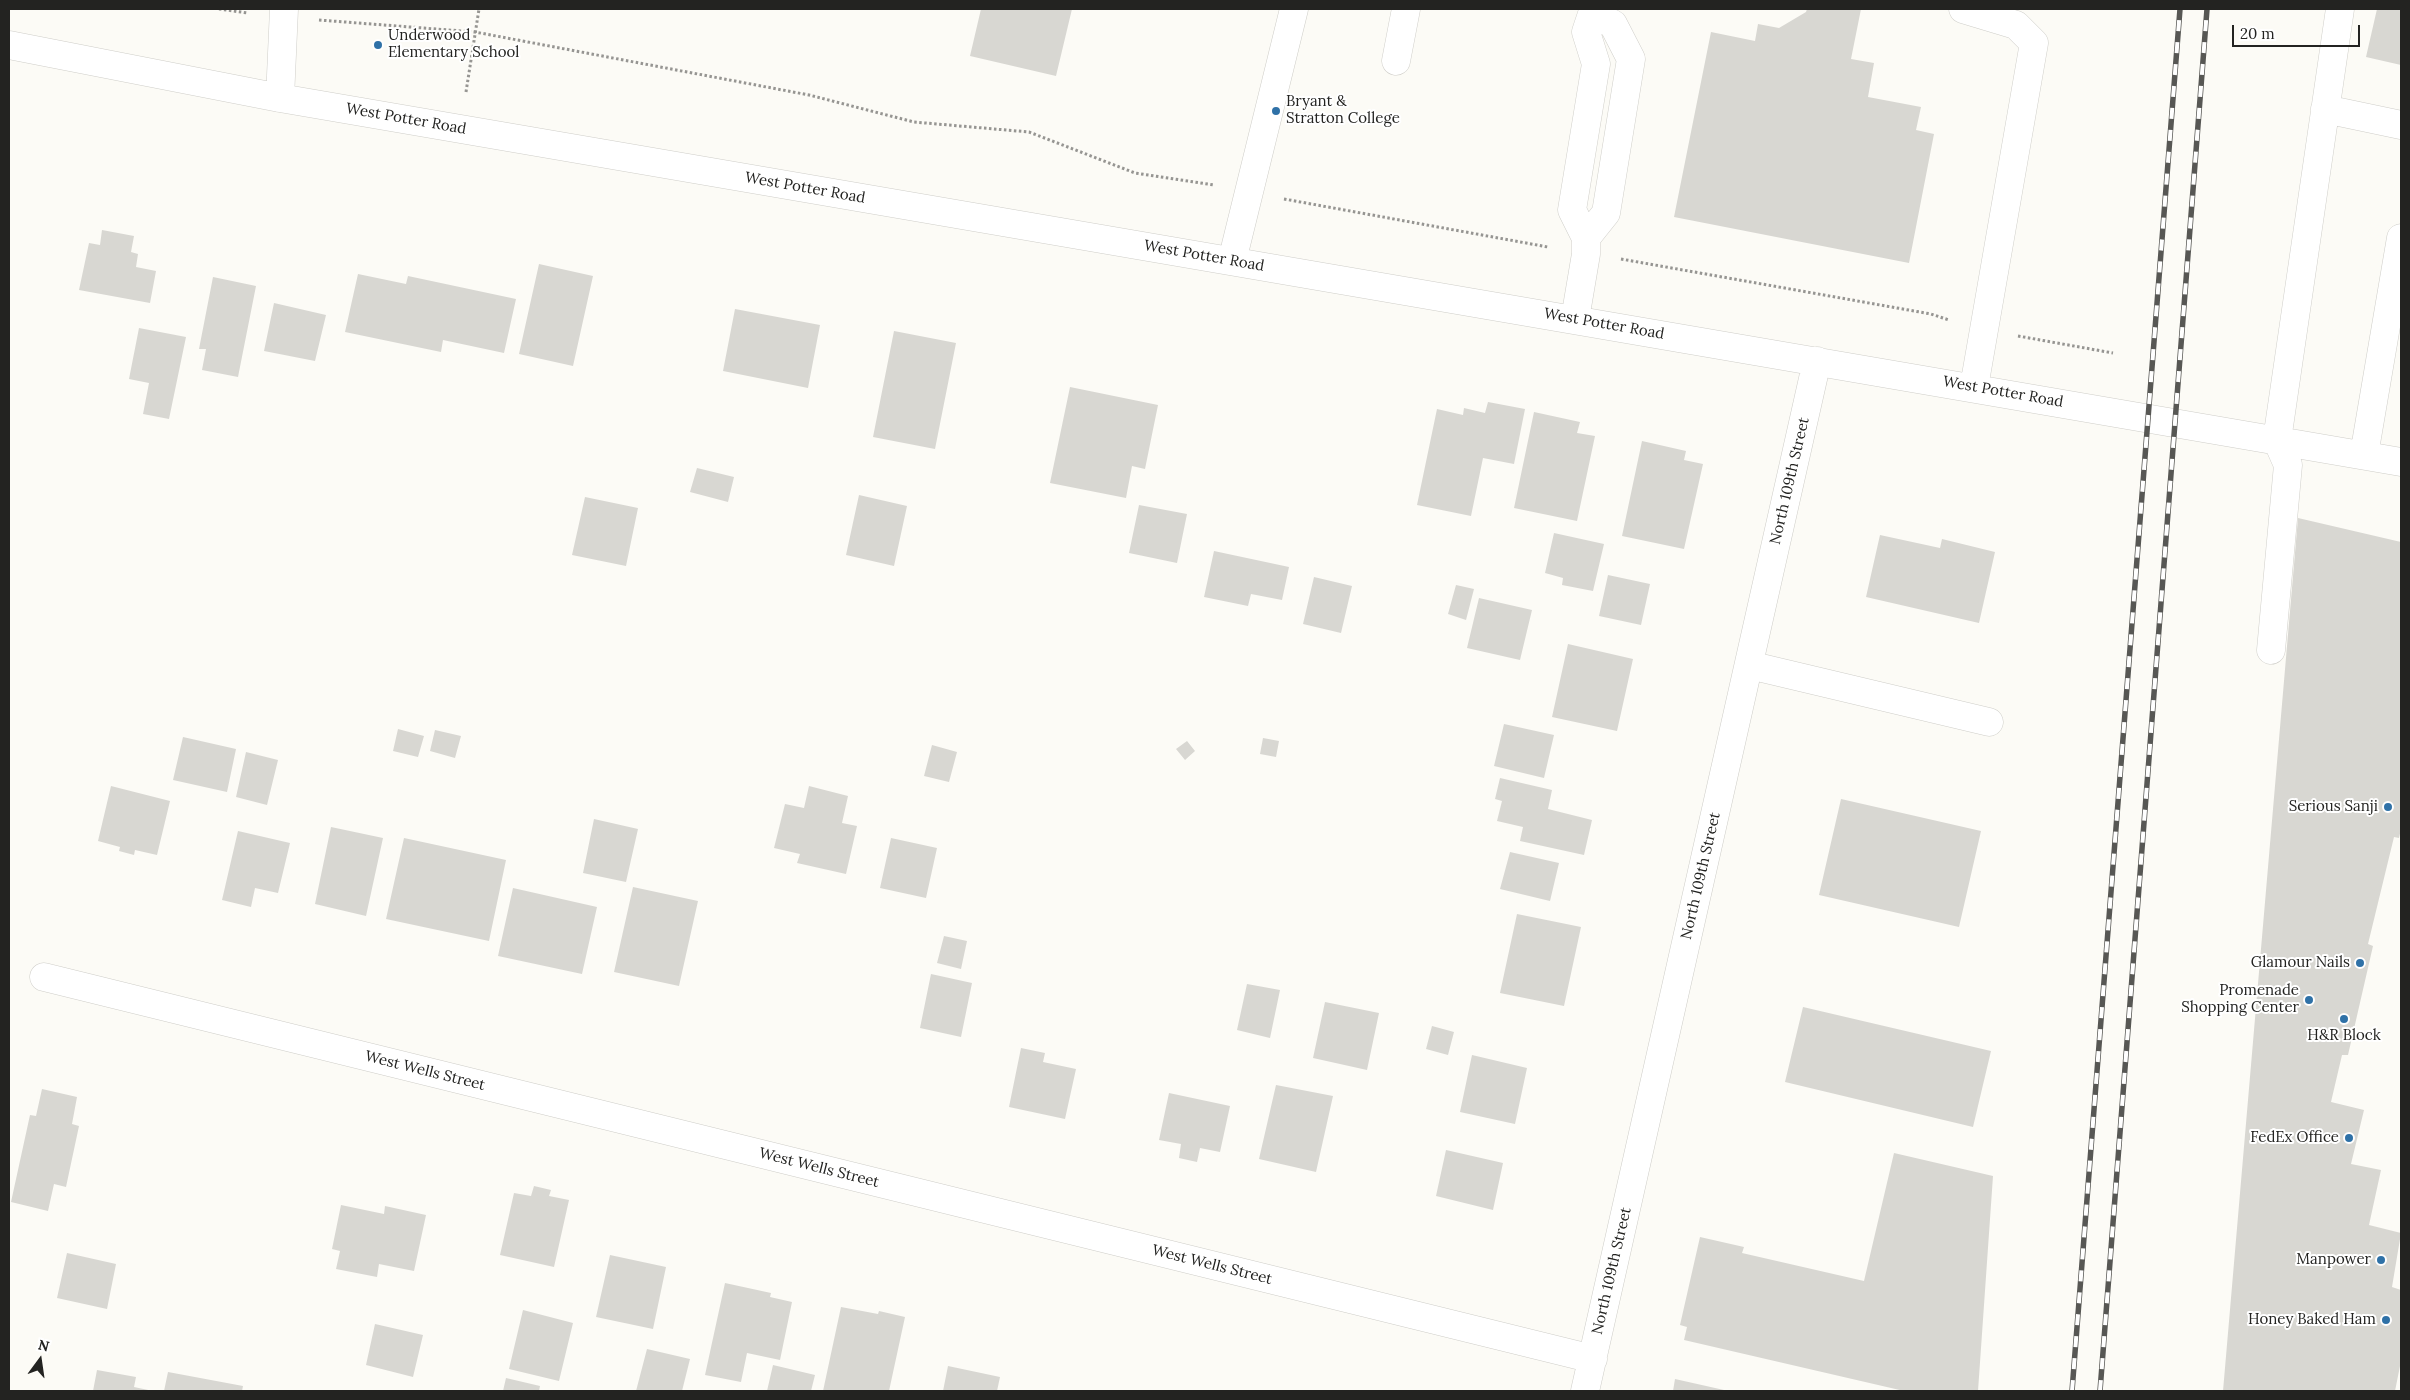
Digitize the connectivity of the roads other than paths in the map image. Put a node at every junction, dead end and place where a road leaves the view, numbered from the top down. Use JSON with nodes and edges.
{"nodes":[{"id":1,"x":1294,"y":9,"type":"edge"},
{"id":2,"x":1406,"y":9,"type":"edge"},
{"id":3,"x":1963,"y":9,"type":"edge"},
{"id":4,"x":2340,"y":9,"type":"edge"},
{"id":5,"x":1591,"y":12,"type":"edge"},
{"id":6,"x":284,"y":13,"type":"edge"},
{"id":7,"x":9,"y":45,"type":"edge"},
{"id":8,"x":1396,"y":61,"type":"dead end"},
{"id":9,"x":280,"y":98,"type":"junction"},
{"id":10,"x":2325,"y":109,"type":"junction"},
{"id":11,"x":2401,"y":126,"type":"edge"},
{"id":12,"x":2401,"y":238,"type":"edge"},
{"id":13,"x":1232,"y":261,"type":"junction"},
{"id":14,"x":1575,"y":319,"type":"junction"},
{"id":15,"x":1817,"y":360,"type":"junction"},
{"id":16,"x":1974,"y":387,"type":"junction"},
{"id":17,"x":2277,"y":440,"type":"junction"},
{"id":18,"x":2364,"y":455,"type":"junction"},
{"id":19,"x":2401,"y":462,"type":"edge"},
{"id":20,"x":2271,"y":650,"type":"dead end"},
{"id":21,"x":1749,"y":664,"type":"junction"},
{"id":22,"x":1989,"y":722,"type":"dead end"},
{"id":23,"x":44,"y":977,"type":"dead end"},
{"id":24,"x":1593,"y":1359,"type":"junction"},
{"id":25,"x":1585,"y":1391,"type":"edge"}],
"edges":[{"from":1,"to":13,"type":"street"},
{"from":2,"to":8,"type":"street"},
{"from":3,"to":16,"type":"street"},
{"from":4,"to":10,"type":"street"},
{"from":5,"to":14,"type":"street"},
{"from":6,"to":9,"type":"street"},
{"from":7,"to":9,"type":"street","name":"West Potter Road"},
{"from":9,"to":13,"type":"street","name":"West Potter Road"},
{"from":10,"to":11,"type":"street"},
{"from":10,"to":17,"type":"street"},
{"from":12,"to":18,"type":"street"},
{"from":13,"to":14,"type":"street","name":"West Potter Road"},
{"from":14,"to":15,"type":"street","name":"West Potter Road"},
{"from":15,"to":16,"type":"street","name":"West Potter Road"},
{"from":15,"to":21,"type":"street","name":"North 109th Street"},
{"from":16,"to":17,"type":"street","name":"West Potter Road"},
{"from":17,"to":18,"type":"street","name":"West Potter Road"},
{"from":17,"to":20,"type":"street"},
{"from":18,"to":19,"type":"street","name":"West Potter Road"},
{"from":21,"to":22,"type":"street"},
{"from":21,"to":24,"type":"street","name":"North 109th Street"},
{"from":23,"to":24,"type":"street","name":"West Wells Street"},
{"from":24,"to":25,"type":"street","name":"North 109th Street"}]}
